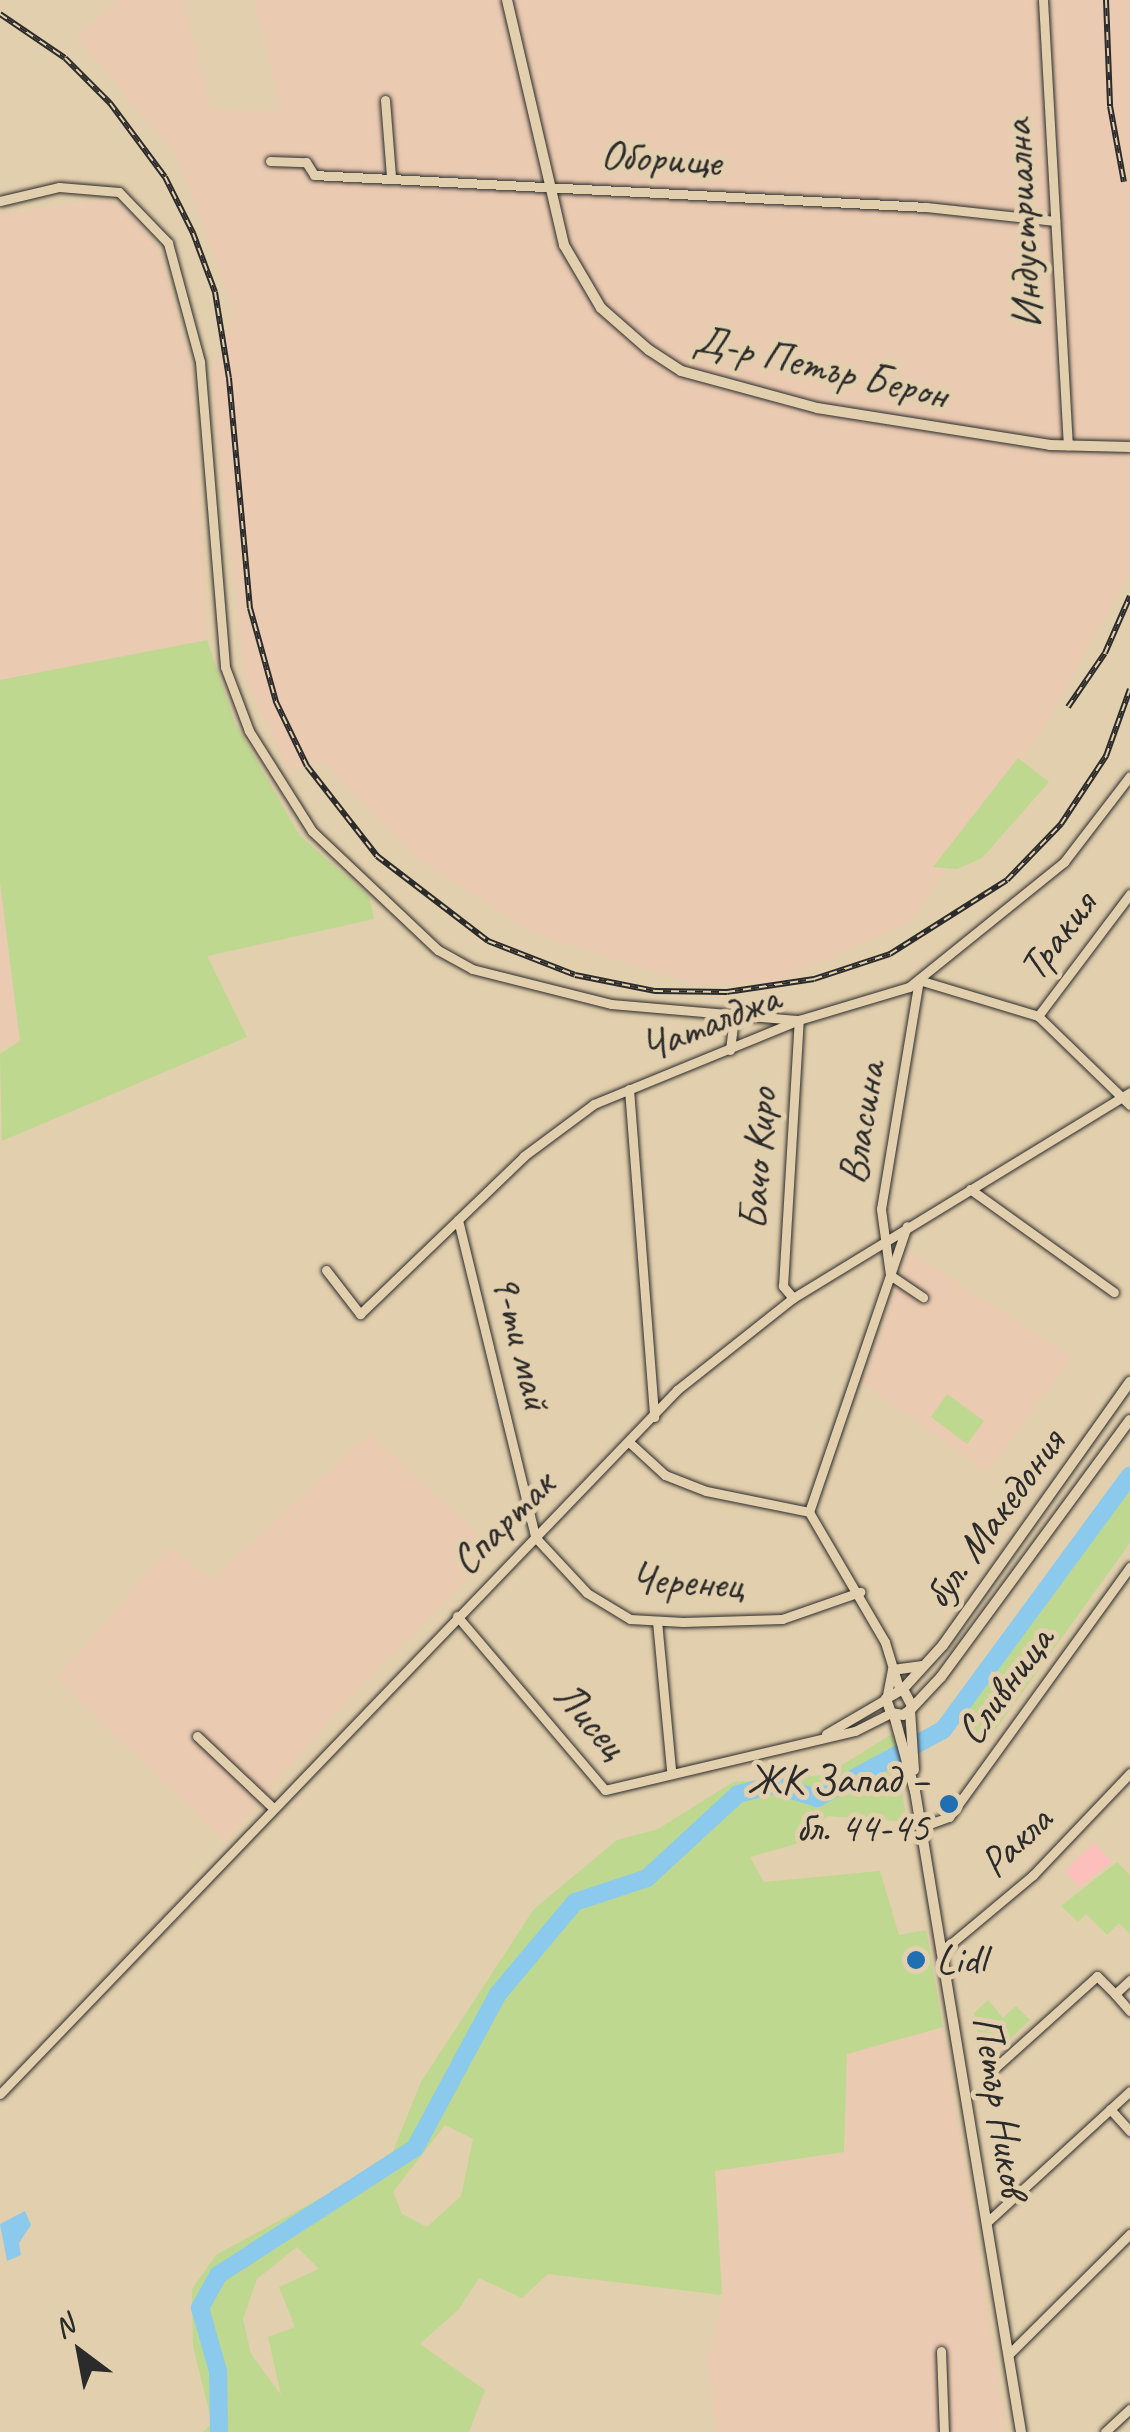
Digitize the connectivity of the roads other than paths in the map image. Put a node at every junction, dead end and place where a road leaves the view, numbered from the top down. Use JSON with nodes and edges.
{"nodes":[{"id":1,"x":507,"y":0,"type":"edge"},
{"id":2,"x":1043,"y":0,"type":"edge"},
{"id":3,"x":386,"y":100,"type":"dead end"},
{"id":4,"x":270,"y":160,"type":"dead end"},
{"id":5,"x":391,"y":177,"type":"junction"},
{"id":6,"x":548,"y":185,"type":"junction"},
{"id":7,"x":0,"y":202,"type":"edge"},
{"id":8,"x":1055,"y":221,"type":"junction"},
{"id":9,"x":1068,"y":445,"type":"junction"},
{"id":10,"x":1130,"y":447,"type":"edge"},
{"id":11,"x":1130,"y":776,"type":"edge"},
{"id":12,"x":1121,"y":795,"type":"junction"},
{"id":13,"x":1130,"y":803,"type":"edge"},
{"id":14,"x":1130,"y":894,"type":"edge"},
{"id":15,"x":919,"y":980,"type":"junction"},
{"id":16,"x":1038,"y":1016,"type":"junction"},
{"id":17,"x":734,"y":1017,"type":"junction"},
{"id":18,"x":799,"y":1020,"type":"junction"},
{"id":19,"x":730,"y":1050,"type":"junction"},
{"id":20,"x":630,"y":1089,"type":"junction"},
{"id":21,"x":1127,"y":1098,"type":"edge"},
{"id":22,"x":970,"y":1189,"type":"junction"},
{"id":23,"x":458,"y":1220,"type":"junction"},
{"id":24,"x":908,"y":1224,"type":"junction"},
{"id":25,"x":879,"y":1241,"type":"junction"},
{"id":26,"x":326,"y":1270,"type":"dead end"},
{"id":27,"x":890,"y":1275,"type":"junction"},
{"id":28,"x":1114,"y":1292,"type":"dead end"},
{"id":29,"x":923,"y":1297,"type":"dead end"},
{"id":30,"x":793,"y":1298,"type":"junction"},
{"id":31,"x":1130,"y":1382,"type":"edge"},
{"id":32,"x":654,"y":1416,"type":"junction"},
{"id":33,"x":1130,"y":1420,"type":"edge"},
{"id":34,"x":629,"y":1442,"type":"junction"},
{"id":35,"x":809,"y":1512,"type":"junction"},
{"id":36,"x":535,"y":1537,"type":"junction"},
{"id":37,"x":1130,"y":1567,"type":"edge"},
{"id":38,"x":860,"y":1592,"type":"junction"},
{"id":39,"x":457,"y":1616,"type":"junction"},
{"id":40,"x":657,"y":1621,"type":"junction"},
{"id":41,"x":926,"y":1664,"type":"junction"},
{"id":42,"x":893,"y":1668,"type":"junction"},
{"id":43,"x":901,"y":1689,"type":"junction"},
{"id":44,"x":887,"y":1697,"type":"junction"},
{"id":45,"x":911,"y":1708,"type":"junction"},
{"id":46,"x":893,"y":1714,"type":"junction"},
{"id":47,"x":197,"y":1736,"type":"dead end"},
{"id":48,"x":823,"y":1736,"type":"junction"},
{"id":49,"x":906,"y":1736,"type":"junction"},
{"id":50,"x":671,"y":1769,"type":"junction"},
{"id":51,"x":1130,"y":1773,"type":"edge"},
{"id":52,"x":272,"y":1807,"type":"junction"},
{"id":53,"x":921,"y":1827,"type":"junction"},
{"id":54,"x":942,"y":1952,"type":"junction"},
{"id":55,"x":1130,"y":1980,"type":"edge"},
{"id":56,"x":1115,"y":1994,"type":"junction"},
{"id":57,"x":1130,"y":2011,"type":"edge"},
{"id":58,"x":996,"y":2067,"type":"dead end"},
{"id":59,"x":1130,"y":2091,"type":"edge"},
{"id":60,"x":0,"y":2094,"type":"edge"},
{"id":61,"x":1110,"y":2109,"type":"junction"},
{"id":62,"x":1130,"y":2131,"type":"edge"},
{"id":63,"x":986,"y":2223,"type":"junction"},
{"id":64,"x":1130,"y":2234,"type":"edge"},
{"id":65,"x":941,"y":2352,"type":"dead end"},
{"id":66,"x":1008,"y":2355,"type":"junction"},
{"id":67,"x":1130,"y":2410,"type":"edge"},
{"id":68,"x":944,"y":2432,"type":"edge"},
{"id":69,"x":1021,"y":2432,"type":"edge"},
{"id":70,"x":1105,"y":2432,"type":"edge"}],
"edges":[{"from":1,"to":6,"type":"street","name":"Д-р Петър Берон"},
{"from":2,"to":8,"type":"street","name":"Индустриална"},
{"from":3,"to":5,"type":"street"},
{"from":4,"to":5,"type":"street","name":"Оборище"},
{"from":5,"to":6,"type":"street","name":"Оборище"},
{"from":6,"to":8,"type":"street","name":"Оборище"},
{"from":6,"to":9,"type":"street","name":"Д-р Петър Берон"},
{"from":7,"to":17,"type":"street"},
{"from":8,"to":9,"type":"street","name":"Индустриална"},
{"from":9,"to":10,"type":"street","name":"Д-р Петър Берон"},
{"from":11,"to":12,"type":"street","name":"Чаталджа"},
{"from":12,"to":13,"type":"street"},
{"from":12,"to":15,"type":"street","name":"Чаталджа"},
{"from":14,"to":16,"type":"street","name":"Тракия"},
{"from":15,"to":16,"type":"street"},
{"from":15,"to":18,"type":"street","name":"Чаталджа"},
{"from":15,"to":25,"type":"street","name":"Власина"},
{"from":16,"to":21,"type":"street"},
{"from":17,"to":18,"type":"street"},
{"from":17,"to":19,"type":"street"},
{"from":18,"to":19,"type":"street","name":"Чаталджа"},
{"from":18,"to":30,"type":"street","name":"Бачо Киро"},
{"from":19,"to":20,"type":"street","name":"Чаталджа"},
{"from":20,"to":23,"type":"street","name":"Чаталджа"},
{"from":20,"to":32,"type":"street"},
{"from":21,"to":22,"type":"street","name":"Спартак"},
{"from":22,"to":24,"type":"street","name":"Спартак"},
{"from":22,"to":28,"type":"street"},
{"from":23,"to":26,"type":"street","name":"Чаталджа"},
{"from":23,"to":36,"type":"street","name":"9-ти май"},
{"from":24,"to":25,"type":"street","name":"Спартак"},
{"from":24,"to":27,"type":"street","name":"Власина"},
{"from":25,"to":27,"type":"street","name":"Власина"},
{"from":25,"to":30,"type":"street","name":"Спартак"},
{"from":27,"to":29,"type":"street"},
{"from":27,"to":35,"type":"street","name":"Власина"},
{"from":30,"to":32,"type":"street","name":"Спартак"},
{"from":31,"to":41,"type":"street","name":"бул. Македония"},
{"from":32,"to":34,"type":"street","name":"Спартак"},
{"from":33,"to":45,"type":"street","name":"бул. Македония"},
{"from":34,"to":35,"type":"street"},
{"from":34,"to":36,"type":"street","name":"Спартак"},
{"from":35,"to":38,"type":"street"},
{"from":36,"to":39,"type":"street","name":"Спартак"},
{"from":36,"to":40,"type":"street","name":"Черенец"},
{"from":37,"to":53,"type":"street","name":"Сливница"},
{"from":38,"to":40,"type":"street","name":"Черенец"},
{"from":38,"to":42,"type":"street"},
{"from":39,"to":50,"type":"street","name":"Лисец"},
{"from":39,"to":52,"type":"street","name":"Спартак"},
{"from":40,"to":50,"type":"street"},
{"from":41,"to":42,"type":"street"},
{"from":41,"to":43,"type":"street","name":"бул. Македония"},
{"from":42,"to":43,"type":"street"},
{"from":42,"to":44,"type":"street"},
{"from":43,"to":44,"type":"street","name":"бул. Македония"},
{"from":43,"to":45,"type":"street"},
{"from":44,"to":46,"type":"street"},
{"from":44,"to":48,"type":"street","name":"Лисец"},
{"from":45,"to":46,"type":"street"},
{"from":45,"to":49,"type":"street"},
{"from":46,"to":48,"type":"street","name":"Лисец"},
{"from":46,"to":49,"type":"street"},
{"from":47,"to":52,"type":"street"},
{"from":48,"to":50,"type":"street","name":"Лисец"},
{"from":49,"to":53,"type":"street","name":"Петър Ников"},
{"from":51,"to":54,"type":"street","name":"Ракла"},
{"from":52,"to":60,"type":"street","name":"Спартак"},
{"from":53,"to":54,"type":"street","name":"Петър Ников"},
{"from":54,"to":63,"type":"street","name":"Петър Ников"},
{"from":55,"to":56,"type":"street"},
{"from":56,"to":57,"type":"street"},
{"from":56,"to":58,"type":"street"},
{"from":59,"to":61,"type":"street"},
{"from":61,"to":62,"type":"street"},
{"from":61,"to":63,"type":"street"},
{"from":63,"to":66,"type":"street","name":"Петър Ников"},
{"from":64,"to":66,"type":"street"},
{"from":65,"to":68,"type":"street"},
{"from":66,"to":69,"type":"street","name":"Петър Ников"},
{"from":67,"to":70,"type":"street"}]}
